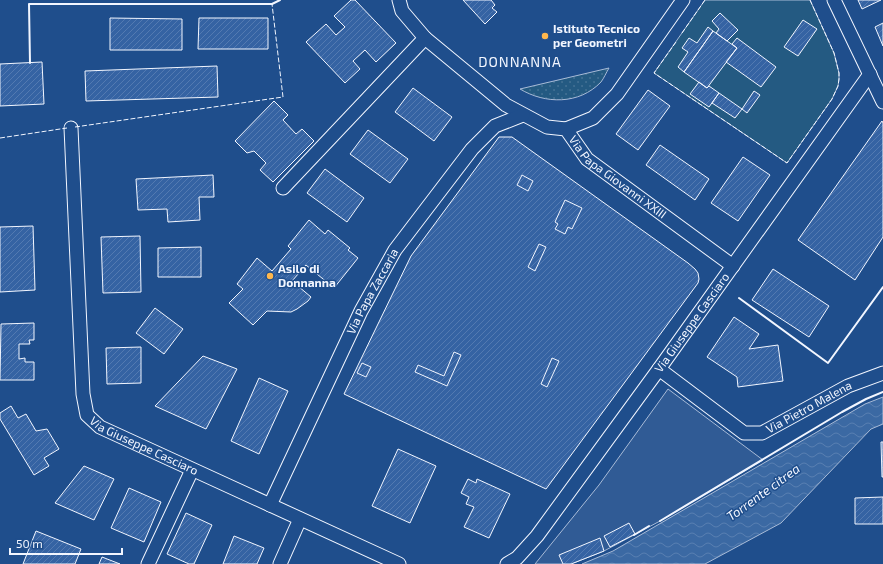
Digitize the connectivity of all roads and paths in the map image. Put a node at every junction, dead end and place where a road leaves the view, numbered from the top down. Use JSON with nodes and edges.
{"nodes":[{"id":1,"x":399,"y":0,"type":"edge"},
{"id":2,"x":682,"y":0,"type":"edge"},
{"id":3,"x":834,"y":0,"type":"edge"},
{"id":4,"x":425,"y":38,"type":"junction"},
{"id":5,"x":870,"y":74,"type":"junction"},
{"id":6,"x":883,"y":102,"type":"edge"},
{"id":7,"x":523,"y":115,"type":"junction"},
{"id":8,"x":71,"y":128,"type":"dead end"},
{"id":9,"x":566,"y":129,"type":"junction"},
{"id":10,"x":283,"y":188,"type":"dead end"},
{"id":11,"x":733,"y":266,"type":"junction"},
{"id":12,"x":659,"y":370,"type":"junction"},
{"id":13,"x":883,"y":373,"type":"edge"},
{"id":14,"x":192,"y":470,"type":"junction"},
{"id":15,"x":270,"y":505,"type":"junction"},
{"id":16,"x":300,"y":519,"type":"junction"},
{"id":17,"x":148,"y":564,"type":"edge"},
{"id":18,"x":280,"y":564,"type":"edge"},
{"id":19,"x":399,"y":564,"type":"edge"},
{"id":20,"x":507,"y":564,"type":"edge"}],
"edges":[{"from":1,"to":4,"type":"street","name":"Via Papa Giovanni XXIII"},
{"from":2,"to":9,"type":"street"},
{"from":3,"to":5,"type":"street"},
{"from":4,"to":7,"type":"street","name":"Via Papa Giovanni XXIII"},
{"from":4,"to":10,"type":"street"},
{"from":5,"to":6,"type":"street"},
{"from":5,"to":11,"type":"street","name":"Via Giuseppe Casciaro"},
{"from":7,"to":9,"type":"street","name":"Via Papa Giovanni XXIII"},
{"from":7,"to":15,"type":"street","name":"Via Papa Zaccaria"},
{"from":8,"to":14,"type":"street","name":"Via Giuseppe Casciaro"},
{"from":9,"to":11,"type":"street","name":"Via Papa Giovanni XXIII"},
{"from":11,"to":12,"type":"street","name":"Via Giuseppe Casciaro"},
{"from":12,"to":13,"type":"street","name":"Via Pietro Malena"},
{"from":12,"to":20,"type":"street","name":"Via Giuseppe Casciaro"},
{"from":14,"to":15,"type":"street","name":"Via Giuseppe Casciaro"},
{"from":14,"to":17,"type":"street"},
{"from":15,"to":16,"type":"street","name":"Via Giuseppe Casciaro"},
{"from":16,"to":18,"type":"street"},
{"from":16,"to":19,"type":"street","name":"Via Giuseppe Casciaro"}]}
